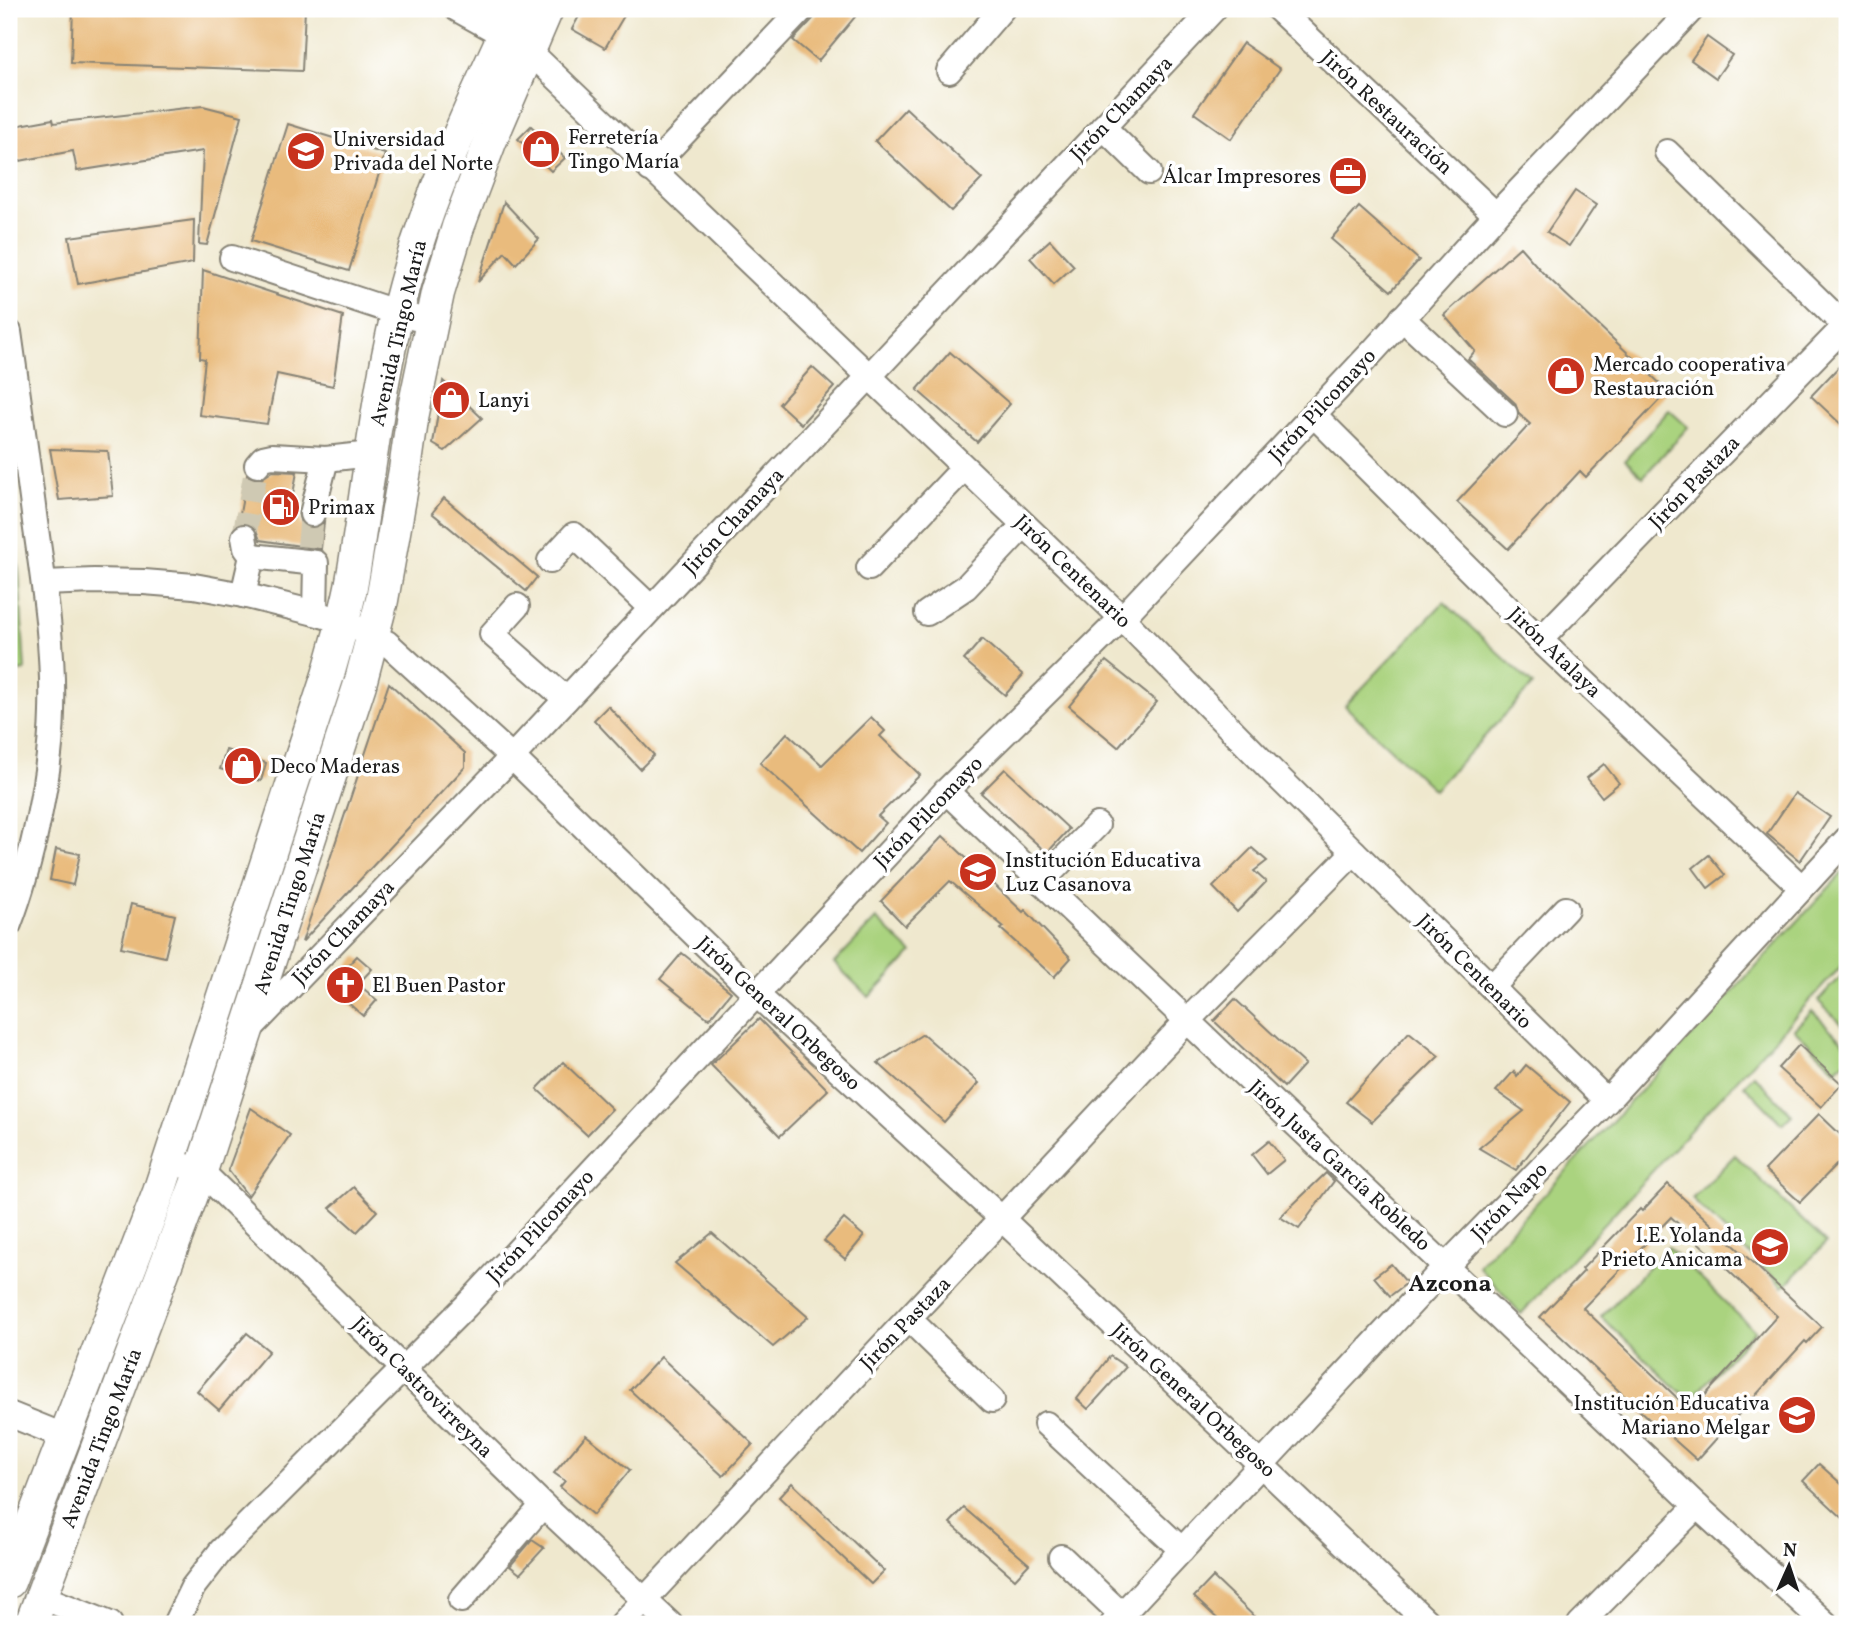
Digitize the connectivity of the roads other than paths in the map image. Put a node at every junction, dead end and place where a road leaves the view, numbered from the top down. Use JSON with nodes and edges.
{"nodes":[{"id":1,"x":457,"y":9,"type":"edge"},
{"id":2,"x":548,"y":9,"type":"edge"},
{"id":3,"x":802,"y":9,"type":"edge"},
{"id":4,"x":1002,"y":9,"type":"edge"},
{"id":5,"x":1214,"y":9,"type":"edge"},
{"id":6,"x":1278,"y":9,"type":"edge"},
{"id":7,"x":1692,"y":9,"type":"edge"},
{"id":8,"x":517,"y":32,"type":"edge"},
{"id":9,"x":949,"y":71,"type":"dead end"},
{"id":10,"x":1103,"y":127,"type":"junction"},
{"id":11,"x":1667,"y":152,"type":"dead end"},
{"id":12,"x":650,"y":169,"type":"junction"},
{"id":13,"x":1149,"y":172,"type":"dead end"},
{"id":14,"x":1496,"y":215,"type":"junction"},
{"id":15,"x":232,"y":258,"type":"dead end"},
{"id":16,"x":398,"y":313,"type":"junction"},
{"id":17,"x":1402,"y":318,"type":"junction"},
{"id":18,"x":432,"y":319,"type":"junction"},
{"id":19,"x":1846,"y":325,"type":"edge"},
{"id":20,"x":9,"y":332,"type":"edge"},
{"id":21,"x":868,"y":376,"type":"junction"},
{"id":22,"x":378,"y":410,"type":"junction"},
{"id":23,"x":413,"y":413,"type":"junction"},
{"id":24,"x":1313,"y":414,"type":"junction"},
{"id":25,"x":1505,"y":414,"type":"dead end"},
{"id":26,"x":371,"y":454,"type":"junction"},
{"id":27,"x":326,"y":460,"type":"junction"},
{"id":28,"x":257,"y":466,"type":"dead end"},
{"id":29,"x":964,"y":468,"type":"junction"},
{"id":30,"x":312,"y":514,"type":"tunnel mouth"},
{"id":31,"x":1024,"y":525,"type":"junction"},
{"id":32,"x":312,"y":555,"type":"junction"},
{"id":33,"x":550,"y":561,"type":"dead end"},
{"id":34,"x":869,"y":568,"type":"dead end"},
{"id":35,"x":44,"y":583,"type":"junction"},
{"id":36,"x":350,"y":590,"type":"junction"},
{"id":37,"x":243,"y":595,"type":"junction"},
{"id":38,"x":517,"y":606,"type":"dead end"},
{"id":39,"x":651,"y":608,"type":"junction"},
{"id":40,"x":927,"y":613,"type":"dead end"},
{"id":41,"x":329,"y":617,"type":"junction"},
{"id":42,"x":1122,"y":618,"type":"junction"},
{"id":43,"x":374,"y":635,"type":"junction"},
{"id":44,"x":1541,"y":640,"type":"junction"},
{"id":45,"x":566,"y":699,"type":"junction"},
{"id":46,"x":512,"y":757,"type":"junction"},
{"id":47,"x":946,"y":791,"type":"junction"},
{"id":48,"x":1097,"y":825,"type":"dead end"},
{"id":49,"x":1847,"y":839,"type":"edge"},
{"id":50,"x":1354,"y":852,"type":"junction"},
{"id":51,"x":1041,"y":882,"type":"junction"},
{"id":52,"x":1801,"y":887,"type":"junction"},
{"id":53,"x":1566,"y":909,"type":"dead end"},
{"id":54,"x":9,"y":924,"type":"edge"},
{"id":55,"x":1492,"y":987,"type":"junction"},
{"id":56,"x":756,"y":994,"type":"junction"},
{"id":57,"x":1187,"y":1021,"type":"junction"},
{"id":58,"x":248,"y":1030,"type":"junction"},
{"id":59,"x":1607,"y":1101,"type":"junction"},
{"id":60,"x":170,"y":1161,"type":"junction"},
{"id":61,"x":201,"y":1171,"type":"junction"},
{"id":62,"x":1002,"y":1219,"type":"junction"},
{"id":63,"x":1446,"y":1266,"type":"junction"},
{"id":64,"x":909,"y":1320,"type":"junction"},
{"id":65,"x":403,"y":1367,"type":"junction"},
{"id":66,"x":992,"y":1400,"type":"dead end"},
{"id":67,"x":9,"y":1414,"type":"edge"},
{"id":68,"x":1046,"y":1424,"type":"dead end"},
{"id":69,"x":66,"y":1437,"type":"junction"},
{"id":70,"x":1262,"y":1464,"type":"junction"},
{"id":71,"x":542,"y":1505,"type":"junction"},
{"id":72,"x":1697,"y":1506,"type":"junction"},
{"id":73,"x":1182,"y":1550,"type":"junction"},
{"id":74,"x":1062,"y":1557,"type":"dead end"},
{"id":75,"x":9,"y":1582,"type":"edge"},
{"id":76,"x":644,"y":1599,"type":"junction"},
{"id":77,"x":461,"y":1600,"type":"dead end"},
{"id":78,"x":36,"y":1611,"type":"edge"},
{"id":79,"x":1117,"y":1620,"type":"edge"},
{"id":80,"x":110,"y":1624,"type":"edge"},
{"id":81,"x":175,"y":1624,"type":"edge"},
{"id":82,"x":622,"y":1624,"type":"edge"},
{"id":83,"x":670,"y":1624,"type":"edge"},
{"id":84,"x":1429,"y":1624,"type":"edge"},
{"id":85,"x":1580,"y":1624,"type":"edge"},
{"id":86,"x":1826,"y":1624,"type":"edge"}],
"edges":[{"from":1,"to":8,"type":"street","name":"Jirón Centenario"},
{"from":2,"to":8,"type":"main road","name":"Avenida Tingo María"},
{"from":3,"to":12,"type":"street"},
{"from":4,"to":9,"type":"street"},
{"from":5,"to":10,"type":"street","name":"Jirón Chamaya"},
{"from":6,"to":14,"type":"street","name":"Jirón Restauración"},
{"from":7,"to":14,"type":"street","name":"Jirón Pilcomayo"},
{"from":8,"to":12,"type":"street","name":"Jirón Centenario"},
{"from":8,"to":16,"type":"main road","name":"Avenida Tingo María"},
{"from":8,"to":18,"type":"main road","name":"Avenida Tingo María"},
{"from":10,"to":13,"type":"street"},
{"from":10,"to":21,"type":"street","name":"Jirón Chamaya"},
{"from":11,"to":19,"type":"street"},
{"from":12,"to":21,"type":"street","name":"Jirón Centenario"},
{"from":14,"to":17,"type":"street","name":"Jirón Pilcomayo"},
{"from":15,"to":16,"type":"street"},
{"from":16,"to":18,"type":"street"},
{"from":16,"to":22,"type":"main road","name":"Avenida Tingo María"},
{"from":17,"to":24,"type":"street","name":"Jirón Pilcomayo"},
{"from":17,"to":25,"type":"street"},
{"from":18,"to":23,"type":"main road","name":"Avenida Tingo María"},
{"from":19,"to":44,"type":"street","name":"Jirón Pastaza"},
{"from":20,"to":35,"type":"street"},
{"from":21,"to":29,"type":"street","name":"Jirón Centenario"},
{"from":21,"to":39,"type":"street","name":"Jirón Chamaya"},
{"from":22,"to":23,"type":"main road"},
{"from":22,"to":26,"type":"main road","name":"Avenida Tingo María"},
{"from":23,"to":43,"type":"main road","name":"Avenida Tingo María"},
{"from":24,"to":42,"type":"street","name":"Jirón Pilcomayo"},
{"from":24,"to":44,"type":"street","name":"Jirón Atalaya"},
{"from":26,"to":27,"type":"street"},
{"from":26,"to":36,"type":"main road","name":"Avenida Tingo María"},
{"from":27,"to":28,"type":"street"},
{"from":27,"to":30,"type":"street"},
{"from":29,"to":31,"type":"street","name":"Jirón Centenario"},
{"from":29,"to":34,"type":"street"},
{"from":31,"to":40,"type":"street"},
{"from":31,"to":42,"type":"street","name":"Jirón Centenario"},
{"from":32,"to":36,"type":"street"},
{"from":32,"to":37,"type":"street"},
{"from":32,"to":41,"type":"street"},
{"from":33,"to":39,"type":"street"},
{"from":35,"to":37,"type":"street","name":"Jirón General Orbegoso"},
{"from":35,"to":54,"type":"street"},
{"from":36,"to":41,"type":"main road","name":"Avenida Tingo María"},
{"from":37,"to":41,"type":"street","name":"Jirón General Orbegoso"},
{"from":38,"to":45,"type":"street"},
{"from":39,"to":45,"type":"street","name":"Jirón Chamaya"},
{"from":41,"to":43,"type":"street","name":"Jirón General Orbegoso"},
{"from":41,"to":60,"type":"main road","name":"Avenida Tingo María"},
{"from":42,"to":47,"type":"street","name":"Jirón Pilcomayo"},
{"from":42,"to":50,"type":"street","name":"Jirón Centenario"},
{"from":43,"to":46,"type":"street","name":"Jirón General Orbegoso"},
{"from":43,"to":58,"type":"main road","name":"Avenida Tingo María"},
{"from":44,"to":52,"type":"street","name":"Jirón Atalaya"},
{"from":45,"to":46,"type":"street","name":"Jirón Chamaya"},
{"from":46,"to":56,"type":"street","name":"Jirón General Orbegoso"},
{"from":46,"to":58,"type":"street","name":"Jirón Chamaya"},
{"from":47,"to":51,"type":"street","name":"Jirón Justa García Robledo"},
{"from":47,"to":56,"type":"street","name":"Jirón Pilcomayo"},
{"from":48,"to":51,"type":"street"},
{"from":49,"to":52,"type":"street","name":"Jirón Napo"},
{"from":50,"to":55,"type":"street","name":"Jirón Centenario"},
{"from":50,"to":57,"type":"street","name":"Jirón Pastaza"},
{"from":51,"to":57,"type":"street","name":"Jirón Justa García Robledo"},
{"from":52,"to":59,"type":"street","name":"Jirón Napo"},
{"from":53,"to":55,"type":"street"},
{"from":55,"to":59,"type":"street","name":"Jirón Centenario"},
{"from":56,"to":62,"type":"street","name":"Jirón General Orbegoso"},
{"from":56,"to":65,"type":"street","name":"Jirón Pilcomayo"},
{"from":57,"to":62,"type":"street","name":"Jirón Pastaza"},
{"from":57,"to":63,"type":"street","name":"Jirón Justa García Robledo"},
{"from":58,"to":61,"type":"main road","name":"Avenida Tingo María"},
{"from":59,"to":63,"type":"street","name":"Jirón Napo"},
{"from":60,"to":61,"type":"street","name":"Jirón Castrovirreyna"},
{"from":60,"to":69,"type":"main road","name":"Avenida Tingo María"},
{"from":61,"to":65,"type":"street","name":"Jirón Castrovirreyna"},
{"from":61,"to":78,"type":"main road","name":"Avenida Tingo María"},
{"from":62,"to":64,"type":"street","name":"Jirón Pastaza"},
{"from":62,"to":70,"type":"street","name":"Jirón General Orbegoso"},
{"from":63,"to":70,"type":"street","name":"Jirón Napo"},
{"from":63,"to":72,"type":"street","name":"Jirón Justa García Robledo"},
{"from":64,"to":66,"type":"street"},
{"from":64,"to":76,"type":"street","name":"Jirón Pastaza"},
{"from":65,"to":71,"type":"street","name":"Jirón Castrovirreyna"},
{"from":65,"to":81,"type":"street","name":"Jirón Pilcomayo"},
{"from":67,"to":69,"type":"street"},
{"from":68,"to":73,"type":"street"},
{"from":69,"to":75,"type":"main road","name":"Avenida Tingo María"},
{"from":70,"to":73,"type":"street","name":"Jirón Napo"},
{"from":70,"to":84,"type":"street","name":"Jirón General Orbegoso"},
{"from":71,"to":76,"type":"street","name":"Jirón Castrovirreyna"},
{"from":71,"to":77,"type":"street"},
{"from":72,"to":85,"type":"street"},
{"from":72,"to":86,"type":"street","name":"Jirón Justa García Robledo"},
{"from":73,"to":79,"type":"street","name":"Jirón Napo"},
{"from":74,"to":79,"type":"street"},
{"from":76,"to":82,"type":"street","name":"Jirón Pastaza"},
{"from":76,"to":83,"type":"street","name":"Jirón Castrovirreyna"},
{"from":78,"to":80,"type":"street"}]}
